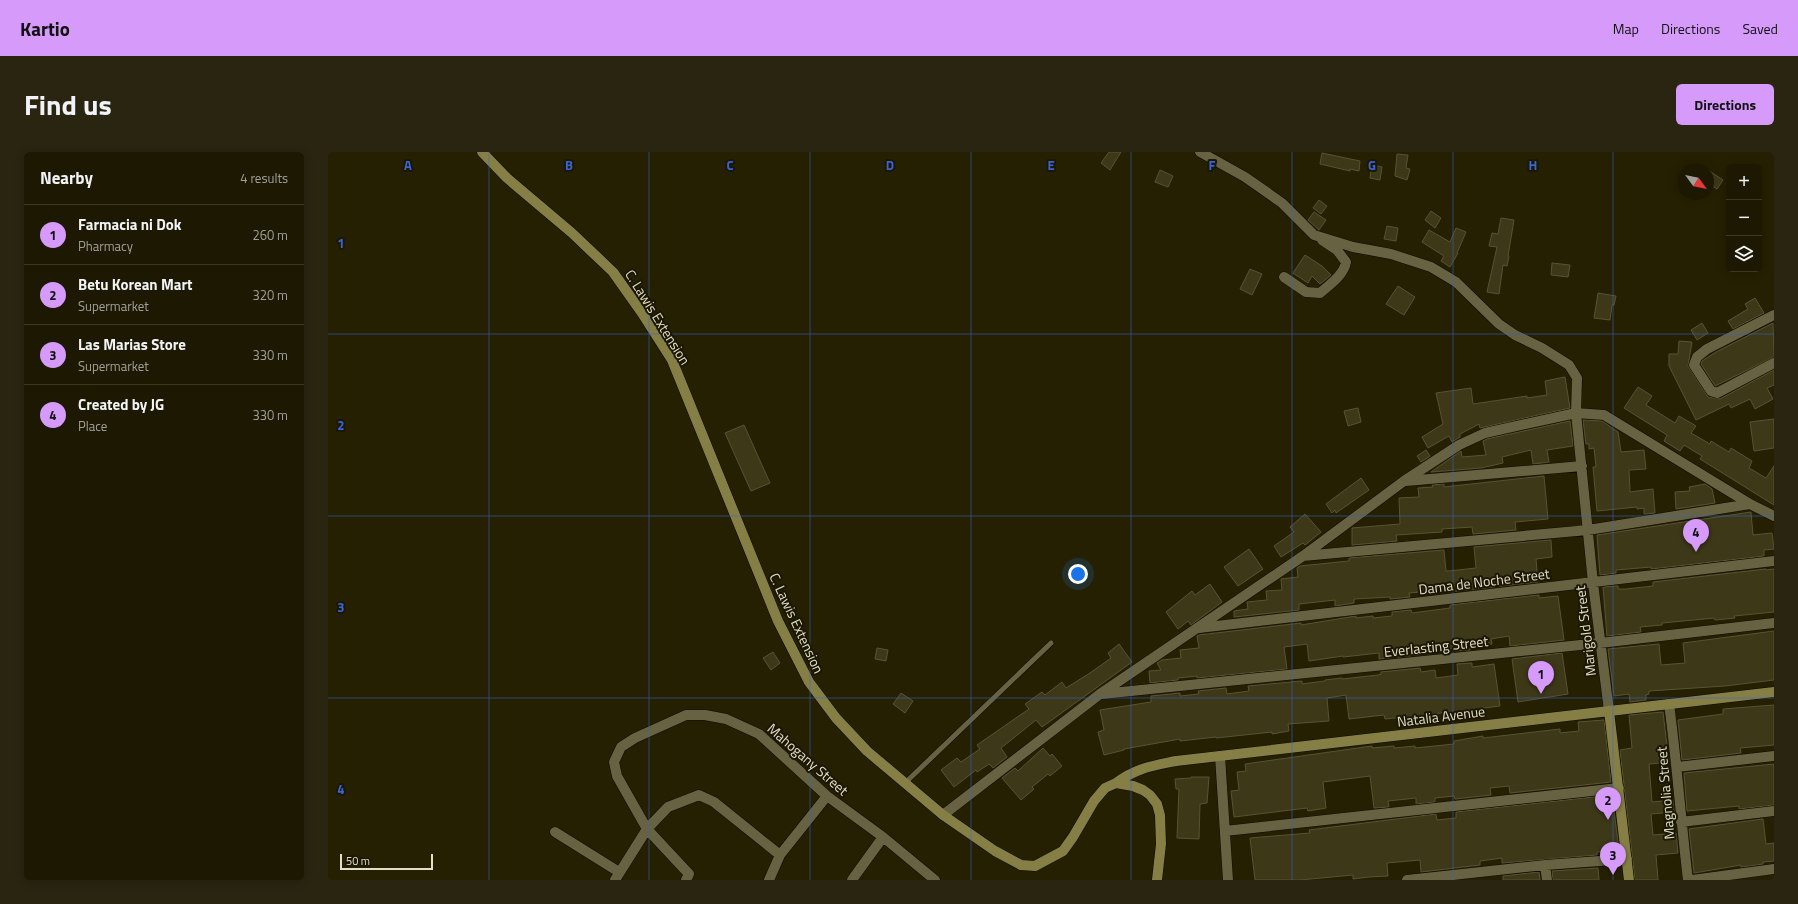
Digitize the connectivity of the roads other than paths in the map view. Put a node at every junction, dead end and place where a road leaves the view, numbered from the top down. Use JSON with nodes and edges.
{"nodes":[{"id":1,"x":482,"y":152,"type":"edge"},
{"id":2,"x":1200,"y":152,"type":"edge"},
{"id":3,"x":1314,"y":235,"type":"junction"},
{"id":4,"x":1284,"y":277,"type":"dead end"},
{"id":5,"x":1774,"y":315,"type":"edge"},
{"id":6,"x":1774,"y":363,"type":"edge"},
{"id":7,"x":1576,"y":413,"type":"junction"},
{"id":8,"x":1582,"y":466,"type":"junction"},
{"id":9,"x":1404,"y":481,"type":"junction"},
{"id":10,"x":1750,"y":504,"type":"junction"},
{"id":11,"x":1774,"y":516,"type":"edge"},
{"id":12,"x":1588,"y":530,"type":"junction"},
{"id":13,"x":1303,"y":556,"type":"junction"},
{"id":14,"x":1774,"y":561,"type":"edge"},
{"id":15,"x":1593,"y":583,"type":"junction"},
{"id":16,"x":1774,"y":623,"type":"edge"},
{"id":17,"x":1197,"y":628,"type":"junction"},
{"id":18,"x":1051,"y":643,"type":"dead end"},
{"id":19,"x":1600,"y":643,"type":"junction"},
{"id":20,"x":1774,"y":692,"type":"edge"},
{"id":21,"x":1100,"y":694,"type":"junction"},
{"id":22,"x":1669,"y":704,"type":"junction"},
{"id":23,"x":1609,"y":711,"type":"junction"},
{"id":24,"x":1220,"y":756,"type":"junction"},
{"id":25,"x":1774,"y":756,"type":"edge"},
{"id":26,"x":1677,"y":767,"type":"junction"},
{"id":27,"x":905,"y":783,"type":"junction"},
{"id":28,"x":1116,"y":783,"type":"junction"},
{"id":29,"x":1619,"y":788,"type":"junction"},
{"id":30,"x":827,"y":796,"type":"junction"},
{"id":31,"x":1774,"y":811,"type":"edge"},
{"id":32,"x":943,"y":815,"type":"junction"},
{"id":33,"x":1681,"y":822,"type":"junction"},
{"id":34,"x":647,"y":829,"type":"junction"},
{"id":35,"x":1225,"y":831,"type":"junction"},
{"id":36,"x":555,"y":832,"type":"dead end"},
{"id":37,"x":883,"y":837,"type":"junction"},
{"id":38,"x":780,"y":855,"type":"junction"},
{"id":39,"x":1627,"y":859,"type":"junction"},
{"id":40,"x":1545,"y":865,"type":"junction"},
{"id":41,"x":1774,"y":869,"type":"edge"},
{"id":42,"x":617,"y":876,"type":"edge"},
{"id":43,"x":1484,"y":876,"type":"edge"},
{"id":44,"x":686,"y":880,"type":"edge"},
{"id":45,"x":769,"y":880,"type":"edge"},
{"id":46,"x":852,"y":880,"type":"edge"},
{"id":47,"x":934,"y":880,"type":"edge"},
{"id":48,"x":1157,"y":880,"type":"edge"},
{"id":49,"x":1228,"y":880,"type":"edge"},
{"id":50,"x":1414,"y":880,"type":"edge"},
{"id":51,"x":1547,"y":880,"type":"edge"},
{"id":52,"x":1629,"y":880,"type":"edge"},
{"id":53,"x":1688,"y":880,"type":"edge"},
{"id":54,"x":1692,"y":880,"type":"edge"}],
"edges":[{"from":1,"to":27,"type":"street","name":"C. Lawis Extension"},
{"from":2,"to":3,"type":"street"},
{"from":3,"to":4,"type":"street"},
{"from":3,"to":7,"type":"street","name":"Marigold Street"},
{"from":5,"to":6,"type":"street"},
{"from":7,"to":8,"type":"street","name":"Marigold Street"},
{"from":7,"to":9,"type":"street"},
{"from":7,"to":10,"type":"street"},
{"from":8,"to":9,"type":"street"},
{"from":8,"to":12,"type":"street","name":"Marigold Street"},
{"from":9,"to":13,"type":"street"},
{"from":10,"to":11,"type":"street"},
{"from":10,"to":12,"type":"street"},
{"from":12,"to":13,"type":"street"},
{"from":12,"to":15,"type":"street","name":"Marigold Street"},
{"from":13,"to":17,"type":"street"},
{"from":14,"to":15,"type":"street","name":"Dama de Noche Street"},
{"from":15,"to":17,"type":"street","name":"Dama de Noche Street"},
{"from":15,"to":19,"type":"street","name":"Marigold Street"},
{"from":16,"to":19,"type":"street","name":"Everlasting Street"},
{"from":17,"to":21,"type":"street"},
{"from":18,"to":27,"type":"lane"},
{"from":19,"to":21,"type":"street","name":"Everlasting Street"},
{"from":19,"to":23,"type":"street","name":"Marigold Street"},
{"from":20,"to":22,"type":"street","name":"Natalia Avenue"},
{"from":21,"to":32,"type":"street"},
{"from":22,"to":23,"type":"street","name":"Natalia Avenue"},
{"from":22,"to":26,"type":"street","name":"Magnolia Street"},
{"from":23,"to":24,"type":"street","name":"Natalia Avenue"},
{"from":23,"to":29,"type":"street","name":"Marigold Street"},
{"from":24,"to":28,"type":"street","name":"Natalia Avenue"},
{"from":24,"to":35,"type":"street"},
{"from":25,"to":26,"type":"street"},
{"from":26,"to":33,"type":"street","name":"Magnolia Street"},
{"from":27,"to":32,"type":"street","name":"C. Lawis Extension"},
{"from":28,"to":32,"type":"street","name":"C. Lawis Extension"},
{"from":28,"to":48,"type":"street"},
{"from":29,"to":35,"type":"street"},
{"from":29,"to":39,"type":"street","name":"Marigold Street"},
{"from":30,"to":34,"type":"street","name":"Mahogany Street"},
{"from":30,"to":37,"type":"street","name":"Mahogany Street"},
{"from":30,"to":38,"type":"street"},
{"from":31,"to":33,"type":"street"},
{"from":33,"to":53,"type":"street","name":"Magnolia Street"},
{"from":34,"to":38,"type":"street"},
{"from":34,"to":42,"type":"street"},
{"from":34,"to":44,"type":"street","name":"Mahogany Street"},
{"from":35,"to":49,"type":"street"},
{"from":36,"to":42,"type":"street"},
{"from":37,"to":46,"type":"street"},
{"from":37,"to":47,"type":"street","name":"Mahogany Street"},
{"from":38,"to":45,"type":"street"},
{"from":39,"to":40,"type":"street"},
{"from":39,"to":52,"type":"street","name":"Marigold Street"},
{"from":40,"to":43,"type":"street"},
{"from":40,"to":51,"type":"street"},
{"from":41,"to":54,"type":"street"},
{"from":43,"to":50,"type":"street"}]}
